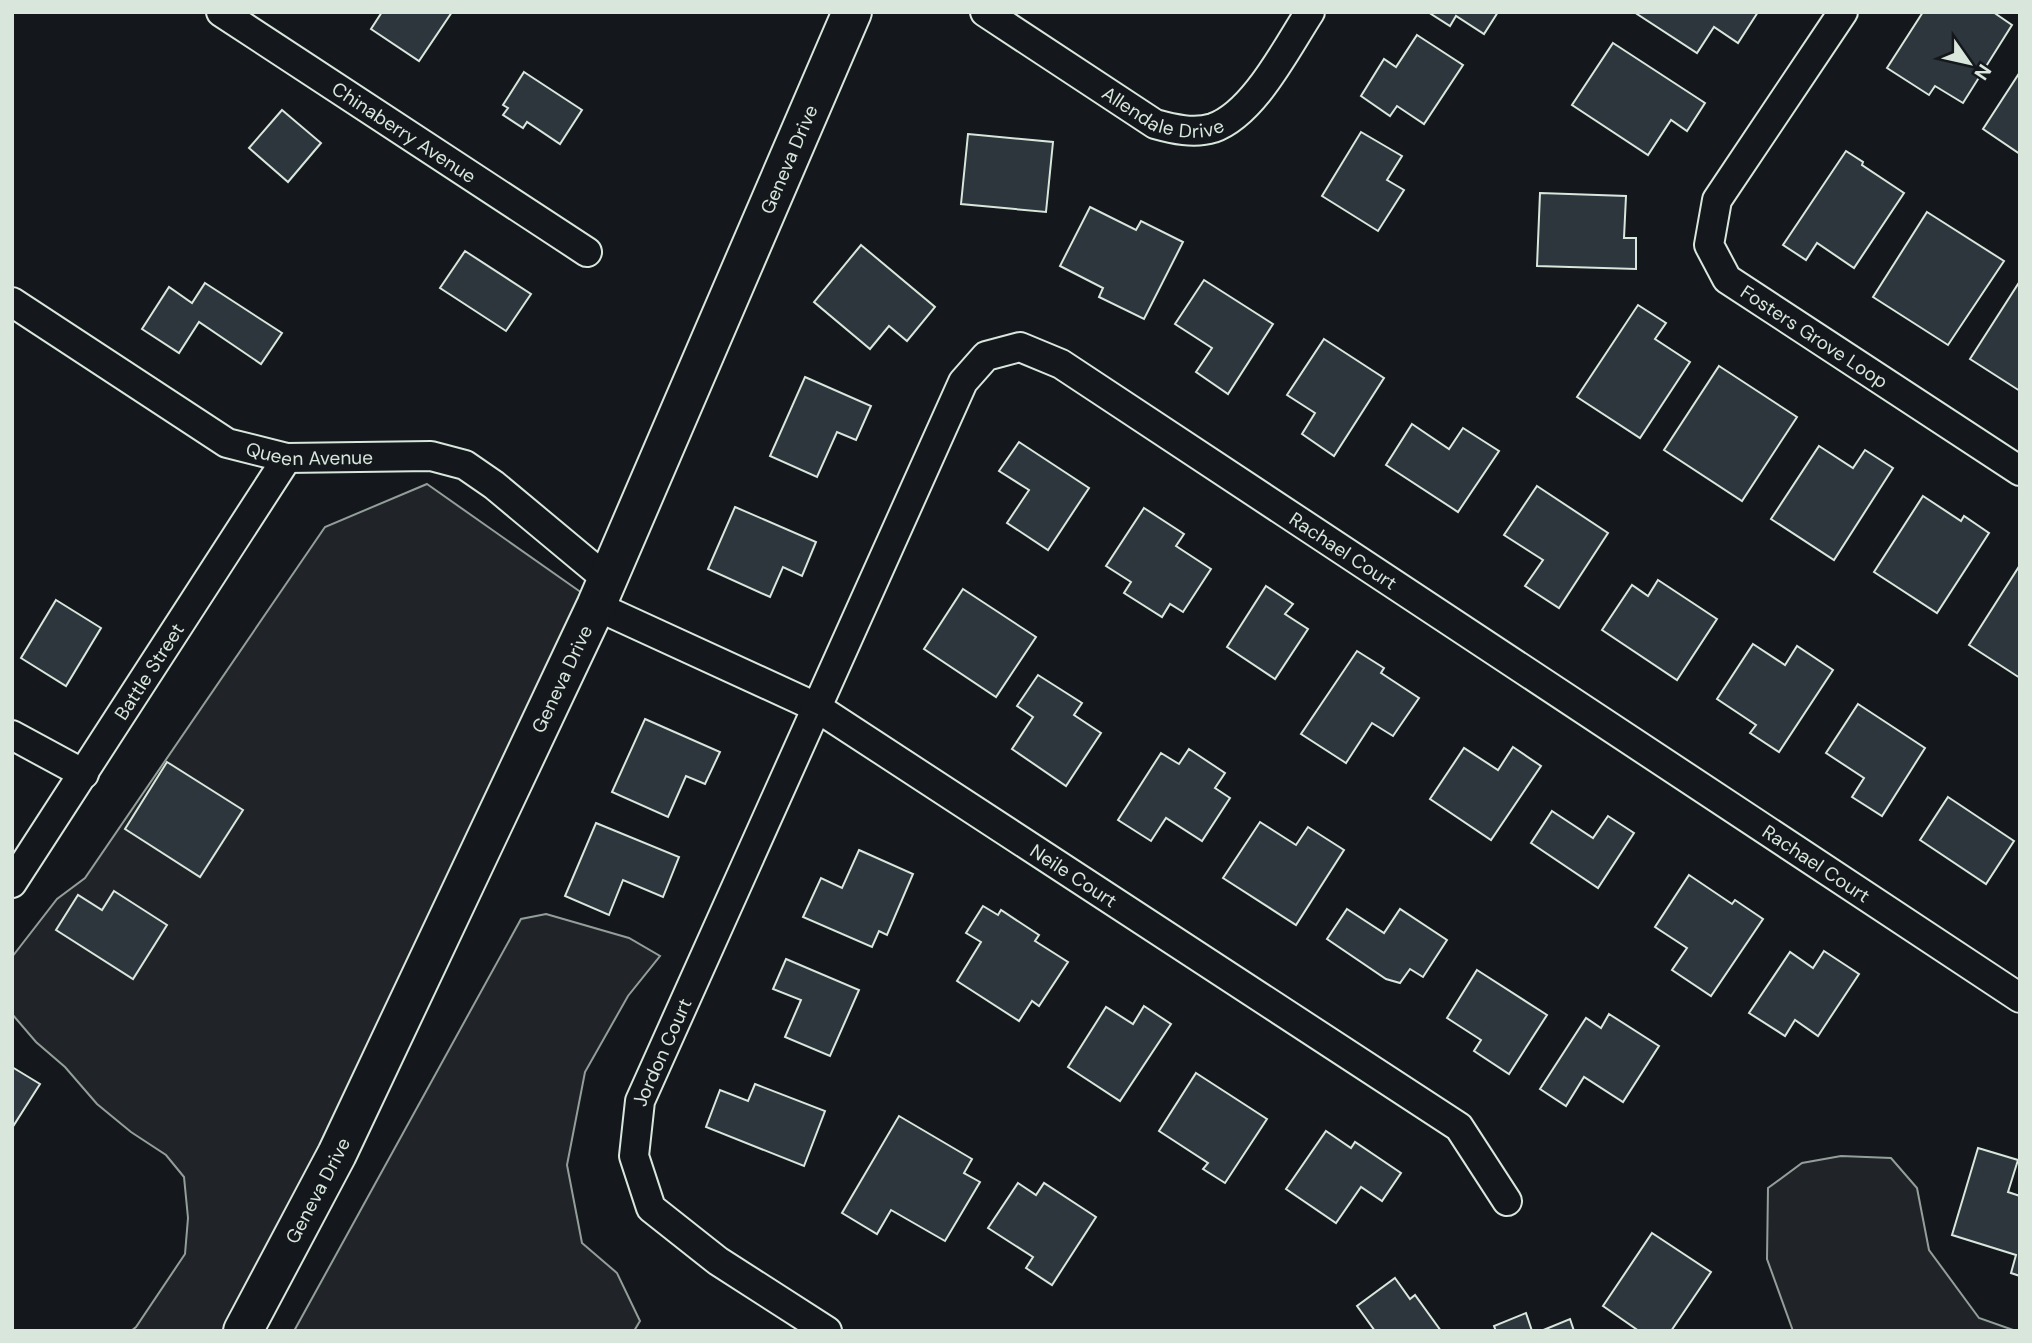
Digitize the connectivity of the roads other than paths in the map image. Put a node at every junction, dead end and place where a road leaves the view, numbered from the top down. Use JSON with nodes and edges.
{"nodes":[{"id":1,"x":221,"y":12,"type":"edge"},
{"id":2,"x":852,"y":12,"type":"edge"},
{"id":3,"x":985,"y":12,"type":"edge"},
{"id":4,"x":1310,"y":12,"type":"edge"},
{"id":5,"x":1843,"y":12,"type":"edge"},
{"id":6,"x":587,"y":252,"type":"dead end"},
{"id":7,"x":12,"y":302,"type":"edge"},
{"id":8,"x":287,"y":458,"type":"junction"},
{"id":9,"x":2020,"y":471,"type":"edge"},
{"id":10,"x":602,"y":593,"type":"junction"},
{"id":11,"x":816,"y":707,"type":"junction"},
{"id":12,"x":12,"y":735,"type":"edge"},
{"id":13,"x":84,"y":774,"type":"junction"},
{"id":14,"x":12,"y":883,"type":"edge"},
{"id":15,"x":2020,"y":998,"type":"edge"},
{"id":16,"x":1507,"y":1201,"type":"dead end"},
{"id":17,"x":243,"y":1331,"type":"edge"},
{"id":18,"x":827,"y":1331,"type":"edge"}],
"edges":[{"from":1,"to":6,"type":"street","name":"Chinaberry Avenue"},
{"from":2,"to":10,"type":"main road","name":"Geneva Drive"},
{"from":3,"to":4,"type":"street","name":"Allendale Drive"},
{"from":5,"to":9,"type":"street","name":"Fosters Grove Loop"},
{"from":7,"to":8,"type":"street","name":"Queen Avenue"},
{"from":8,"to":10,"type":"street","name":"Queen Avenue"},
{"from":8,"to":13,"type":"street","name":"Battle Street"},
{"from":10,"to":11,"type":"street","name":"Neile Court"},
{"from":10,"to":17,"type":"main road","name":"Geneva Drive"},
{"from":11,"to":15,"type":"street","name":"Rachael Court"},
{"from":11,"to":16,"type":"street","name":"Neile Court"},
{"from":11,"to":18,"type":"street","name":"Jordon Court"},
{"from":12,"to":13,"type":"street"},
{"from":13,"to":14,"type":"street","name":"Battle Street"}]}
